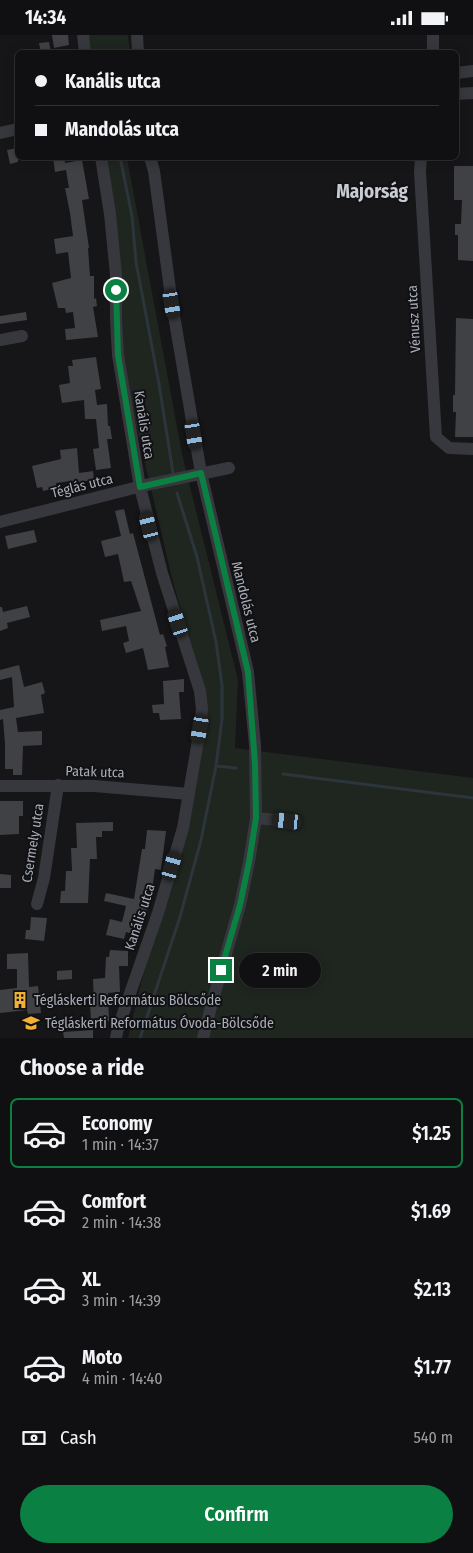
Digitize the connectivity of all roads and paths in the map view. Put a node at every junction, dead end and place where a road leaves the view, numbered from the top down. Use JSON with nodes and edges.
{"nodes":[{"id":1,"x":83,"y":35,"type":"edge"},
{"id":2,"x":137,"y":35,"type":"edge"},
{"id":3,"x":433,"y":35,"type":"edge"},
{"id":4,"x":85,"y":50,"type":"edge"},
{"id":5,"x":138,"y":50,"type":"edge"},
{"id":6,"x":433,"y":50,"type":"edge"},
{"id":7,"x":473,"y":71,"type":"edge"},
{"id":8,"x":459,"y":73,"type":"edge"},
{"id":9,"x":473,"y":93,"type":"edge"},
{"id":10,"x":459,"y":95,"type":"edge"},
{"id":11,"x":15,"y":130,"type":"edge"},
{"id":12,"x":0,"y":133,"type":"edge"},
{"id":13,"x":101,"y":160,"type":"edge"},
{"id":14,"x":151,"y":160,"type":"edge"},
{"id":15,"x":156,"y":160,"type":"edge"},
{"id":16,"x":421,"y":160,"type":"edge"},
{"id":17,"x":154,"y":171,"type":"junction"},
{"id":18,"x":22,"y":336,"type":"dead end"},
{"id":19,"x":0,"y":341,"type":"edge"},
{"id":20,"x":473,"y":449,"type":"edge"},
{"id":21,"x":229,"y":468,"type":"dead end"},
{"id":22,"x":201,"y":473,"type":"junction"},
{"id":23,"x":140,"y":487,"type":"junction"},
{"id":24,"x":0,"y":523,"type":"edge"},
{"id":25,"x":58,"y":785,"type":"junction"},
{"id":26,"x":0,"y":786,"type":"edge"},
{"id":27,"x":188,"y":794,"type":"junction"},
{"id":28,"x":256,"y":818,"type":"junction"},
{"id":29,"x":287,"y":821,"type":"dead end"},
{"id":30,"x":37,"y":904,"type":"dead end"},
{"id":31,"x":116,"y":1038,"type":"edge"},
{"id":32,"x":203,"y":1038,"type":"edge"}],
"edges":[{"from":1,"to":4,"type":"street"},
{"from":2,"to":5,"type":"street"},
{"from":3,"to":6,"type":"street"},
{"from":7,"to":8,"type":"street"},
{"from":9,"to":10,"type":"street"},
{"from":11,"to":12,"type":"street"},
{"from":13,"to":23,"type":"street","name":"Kanális utca"},
{"from":14,"to":17,"type":"street","name":"Mandolás utca"},
{"from":15,"to":17,"type":"street","name":"Mandolás utca"},
{"from":16,"to":20,"type":"street","name":"Vénusz utca"},
{"from":17,"to":22,"type":"street","name":"Mandolás utca"},
{"from":18,"to":19,"type":"street"},
{"from":21,"to":22,"type":"street","name":"Téglás utca"},
{"from":22,"to":23,"type":"street","name":"Téglás utca"},
{"from":22,"to":28,"type":"street","name":"Mandolás utca"},
{"from":23,"to":24,"type":"street","name":"Téglás utca"},
{"from":23,"to":27,"type":"street","name":"Kanális utca"},
{"from":25,"to":26,"type":"street","name":"Patak utca"},
{"from":25,"to":27,"type":"street","name":"Patak utca"},
{"from":25,"to":30,"type":"street","name":"Csermely utca"},
{"from":27,"to":31,"type":"street","name":"Kanális utca"},
{"from":28,"to":29,"type":"street"},
{"from":28,"to":32,"type":"street","name":"Mandolás utca"}]}
